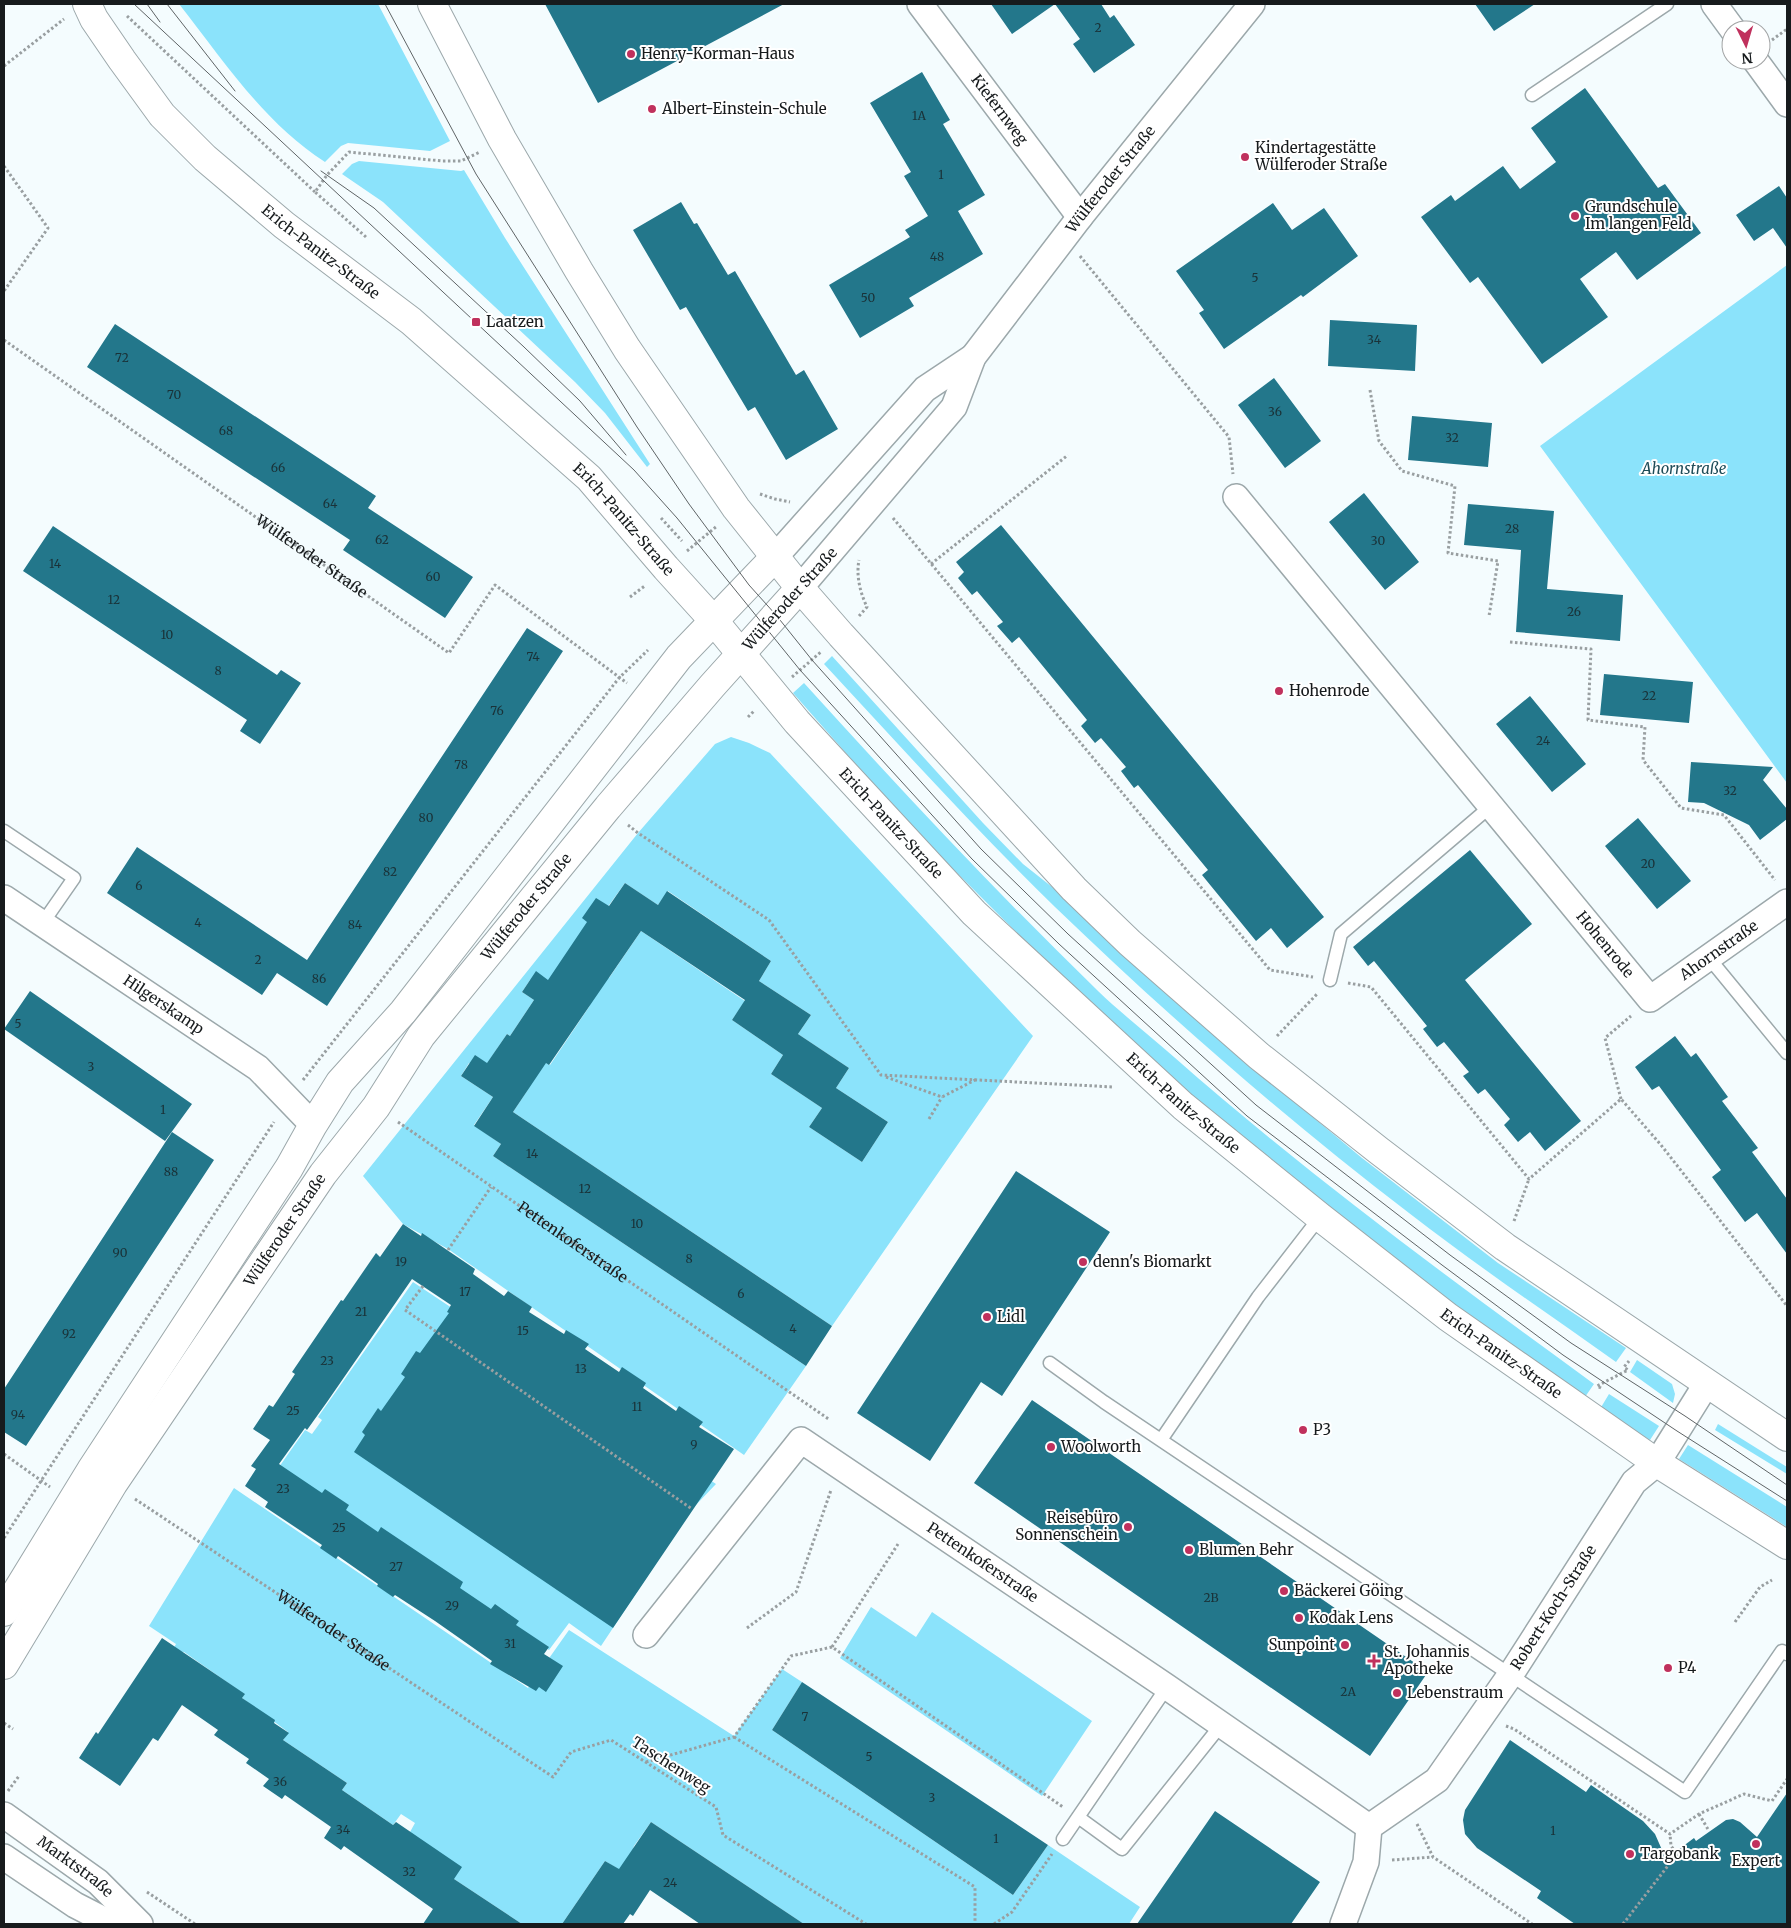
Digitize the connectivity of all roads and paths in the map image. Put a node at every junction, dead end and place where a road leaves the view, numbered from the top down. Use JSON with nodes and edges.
{"nodes":[{"id":1,"x":432,"y":4,"type":"edge"},
{"id":2,"x":920,"y":4,"type":"edge"},
{"id":3,"x":1252,"y":4,"type":"edge"},
{"id":4,"x":1666,"y":4,"type":"edge"},
{"id":5,"x":1714,"y":4,"type":"edge"},
{"id":6,"x":121,"y":10,"type":"dead end"},
{"id":7,"x":76,"y":11,"type":"edge"},
{"id":8,"x":1726,"y":20,"type":"edge"},
{"id":9,"x":1787,"y":29,"type":"edge"},
{"id":10,"x":1771,"y":43,"type":"edge"},
{"id":11,"x":4,"y":66,"type":"edge"},
{"id":12,"x":1770,"y":70,"type":"edge"},
{"id":13,"x":1532,"y":95,"type":"dead end"},
{"id":14,"x":1787,"y":104,"type":"edge"},
{"id":15,"x":502,"y":139,"type":"junction"},
{"id":16,"x":4,"y":166,"type":"edge"},
{"id":17,"x":314,"y":192,"type":"junction"},
{"id":18,"x":1080,"y":217,"type":"junction"},
{"id":19,"x":366,"y":237,"type":"dead end"},
{"id":20,"x":1065,"y":238,"type":"junction"},
{"id":21,"x":4,"y":291,"type":"edge"},
{"id":22,"x":4,"y":340,"type":"edge"},
{"id":23,"x":973,"y":357,"type":"junction"},
{"id":24,"x":1370,"y":390,"type":"dead end"},
{"id":25,"x":1068,"y":455,"type":"dead end"},
{"id":26,"x":1236,"y":497,"type":"joint"},
{"id":27,"x":876,"y":498,"type":"junction"},
{"id":28,"x":736,"y":508,"type":"junction"},
{"id":29,"x":775,"y":557,"type":"junction"},
{"id":30,"x":931,"y":564,"type":"junction"},
{"id":31,"x":666,"y":568,"type":"junction"},
{"id":32,"x":800,"y":588,"type":"junction"},
{"id":33,"x":630,"y":597,"type":"dead end"},
{"id":34,"x":867,"y":608,"type":"dead end"},
{"id":35,"x":1490,"y":616,"type":"dead end"},
{"id":36,"x":714,"y":621,"type":"junction"},
{"id":37,"x":840,"y":635,"type":"junction"},
{"id":38,"x":1510,"y":642,"type":"dead end"},
{"id":39,"x":741,"y":653,"type":"junction"},
{"id":40,"x":773,"y":692,"type":"junction"},
{"id":41,"x":647,"y":698,"type":"junction"},
{"id":42,"x":748,"y":717,"type":"dead end"},
{"id":43,"x":1491,"y":806,"type":"junction"},
{"id":44,"x":608,"y":807,"type":"junction"},
{"id":45,"x":4,"y":831,"type":"edge"},
{"id":46,"x":1781,"y":892,"type":"edge"},
{"id":47,"x":4,"y":898,"type":"edge"},
{"id":48,"x":42,"y":924,"type":"junction"},
{"id":49,"x":1709,"y":958,"type":"junction"},
{"id":50,"x":1330,"y":980,"type":"junction"},
{"id":51,"x":1650,"y":999,"type":"junction"},
{"id":52,"x":1787,"y":1053,"type":"edge"},
{"id":53,"x":1259,"y":1056,"type":"junction"},
{"id":54,"x":315,"y":1065,"type":"dead end"},
{"id":55,"x":881,"y":1075,"type":"junction"},
{"id":56,"x":978,"y":1079,"type":"junction"},
{"id":57,"x":340,"y":1082,"type":"junction"},
{"id":58,"x":1114,"y":1086,"type":"dead end"},
{"id":59,"x":942,"y":1097,"type":"junction"},
{"id":60,"x":1621,"y":1099,"type":"junction"},
{"id":61,"x":376,"y":1107,"type":"junction"},
{"id":62,"x":929,"y":1119,"type":"dead end"},
{"id":63,"x":313,"y":1125,"type":"junction"},
{"id":64,"x":1530,"y":1179,"type":"junction"},
{"id":65,"x":491,"y":1187,"type":"junction"},
{"id":66,"x":1320,"y":1217,"type":"junction"},
{"id":67,"x":1505,"y":1247,"type":"junction"},
{"id":68,"x":448,"y":1250,"type":"dead end"},
{"id":69,"x":423,"y":1286,"type":"dead end"},
{"id":70,"x":1787,"y":1306,"type":"edge"},
{"id":71,"x":1644,"y":1340,"type":"junction"},
{"id":72,"x":1050,"y":1363,"type":"dead end"},
{"id":73,"x":1707,"y":1383,"type":"junction"},
{"id":74,"x":1588,"y":1415,"type":"junction"},
{"id":75,"x":830,"y":1420,"type":"dead end"},
{"id":76,"x":1787,"y":1437,"type":"edge"},
{"id":77,"x":1161,"y":1440,"type":"junction"},
{"id":78,"x":60,"y":1450,"type":"dead end"},
{"id":79,"x":4,"y":1454,"type":"edge"},
{"id":80,"x":1657,"y":1463,"type":"junction"},
{"id":81,"x":839,"y":1466,"type":"junction"},
{"id":82,"x":91,"y":1470,"type":"junction"},
{"id":83,"x":113,"y":1484,"type":"junction"},
{"id":84,"x":71,"y":1501,"type":"junction"},
{"id":85,"x":692,"y":1509,"type":"dead end"},
{"id":86,"x":898,"y":1544,"type":"dead end"},
{"id":87,"x":1787,"y":1545,"type":"edge"},
{"id":88,"x":1772,"y":1580,"type":"dead end"},
{"id":89,"x":4,"y":1612,"type":"edge"},
{"id":90,"x":1735,"y":1622,"type":"dead end"},
{"id":91,"x":747,"y":1628,"type":"dead end"},
{"id":92,"x":646,"y":1635,"type":"dead end"},
{"id":93,"x":832,"y":1647,"type":"junction"},
{"id":94,"x":1787,"y":1654,"type":"edge"},
{"id":95,"x":4,"y":1665,"type":"edge"},
{"id":96,"x":1511,"y":1674,"type":"junction"},
{"id":97,"x":1167,"y":1688,"type":"junction"},
{"id":98,"x":4,"y":1724,"type":"edge"},
{"id":99,"x":1221,"y":1724,"type":"junction"},
{"id":100,"x":13,"y":1729,"type":"dead end"},
{"id":101,"x":734,"y":1737,"type":"junction"},
{"id":102,"x":646,"y":1762,"type":"junction"},
{"id":103,"x":19,"y":1776,"type":"dead end"},
{"id":104,"x":553,"y":1777,"type":"joint"},
{"id":105,"x":1406,"y":1800,"type":"junction"},
{"id":106,"x":4,"y":1805,"type":"edge"},
{"id":107,"x":1699,"y":1814,"type":"dead end"},
{"id":108,"x":1078,"y":1817,"type":"junction"},
{"id":109,"x":1368,"y":1827,"type":"junction"},
{"id":110,"x":1709,"y":1831,"type":"dead end"},
{"id":111,"x":1670,"y":1834,"type":"dead end"},
{"id":112,"x":1063,"y":1839,"type":"joint"},
{"id":113,"x":1685,"y":1848,"type":"dead end"},
{"id":114,"x":1677,"y":1854,"type":"junction"},
{"id":115,"x":4,"y":1857,"type":"edge"},
{"id":116,"x":1433,"y":1857,"type":"junction"},
{"id":117,"x":1366,"y":1862,"type":"junction"},
{"id":118,"x":112,"y":1924,"type":"edge"},
{"id":119,"x":140,"y":1924,"type":"edge"},
{"id":120,"x":866,"y":1924,"type":"edge"},
{"id":121,"x":975,"y":1924,"type":"edge"},
{"id":122,"x":994,"y":1924,"type":"edge"},
{"id":123,"x":1343,"y":1924,"type":"edge"},
{"id":124,"x":1532,"y":1924,"type":"edge"},
{"id":125,"x":1623,"y":1924,"type":"edge"}],
"edges":[{"from":1,"to":15,"type":"main road"},
{"from":2,"to":18,"type":"street","name":"Kiefernweg"},
{"from":3,"to":18,"type":"street","name":"Wülferoder Straße"},
{"from":4,"to":13,"type":"lane"},
{"from":5,"to":8,"type":"street"},
{"from":6,"to":17,"type":"path"},
{"from":7,"to":11,"type":"path"},
{"from":7,"to":31,"type":"main road","name":"Erich-Panitz-Straße"},
{"from":9,"to":10,"type":"path"},
{"from":12,"to":14,"type":"street"},
{"from":15,"to":17,"type":"path"},
{"from":15,"to":28,"type":"main road"},
{"from":16,"to":21,"type":"path"},
{"from":17,"to":19,"type":"path"},
{"from":18,"to":20,"type":"street","name":"Wülferoder Straße"},
{"from":20,"to":23,"type":"street","name":"Wülferoder Straße"},
{"from":20,"to":26,"type":"path"},
{"from":22,"to":41,"type":"path","name":"Wülferoder Straße"},
{"from":23,"to":27,"type":"street","name":"Wülferoder Straße"},
{"from":23,"to":29,"type":"street","name":"Wülferoder Straße"},
{"from":24,"to":35,"type":"path"},
{"from":25,"to":30,"type":"path"},
{"from":26,"to":43,"type":"street","name":"Hohenrode"},
{"from":27,"to":30,"type":"path"},
{"from":27,"to":32,"type":"street","name":"Wülferoder Straße"},
{"from":28,"to":29,"type":"main road"},
{"from":28,"to":31,"type":"path"},
{"from":29,"to":32,"type":"main road"},
{"from":29,"to":36,"type":"main road","name":"Wülferoder Straße"},
{"from":30,"to":50,"type":"path"},
{"from":31,"to":33,"type":"path"},
{"from":31,"to":36,"type":"main road","name":"Erich-Panitz-Straße"},
{"from":32,"to":37,"type":"main road"},
{"from":32,"to":39,"type":"main road","name":"Wülferoder Straße"},
{"from":34,"to":37,"type":"path"},
{"from":36,"to":39,"type":"main road","name":"Erich-Panitz-Straße"},
{"from":36,"to":41,"type":"main road","name":"Wülferoder Straße"},
{"from":37,"to":40,"type":"path"},
{"from":37,"to":53,"type":"main road"},
{"from":38,"to":46,"type":"path"},
{"from":39,"to":40,"type":"main road","name":"Erich-Panitz-Straße"},
{"from":39,"to":44,"type":"main road","name":"Wülferoder Straße"},
{"from":40,"to":42,"type":"path"},
{"from":40,"to":66,"type":"main road","name":"Erich-Panitz-Straße"},
{"from":41,"to":57,"type":"main road","name":"Wülferoder Straße"},
{"from":43,"to":50,"type":"lane"},
{"from":43,"to":51,"type":"street","name":"Hohenrode"},
{"from":44,"to":55,"type":"path"},
{"from":44,"to":61,"type":"main road","name":"Wülferoder Straße"},
{"from":45,"to":48,"type":"lane"},
{"from":46,"to":49,"type":"street","name":"Ahornstraße"},
{"from":47,"to":48,"type":"street","name":"Hilgerskamp"},
{"from":48,"to":63,"type":"street","name":"Hilgerskamp"},
{"from":49,"to":51,"type":"street","name":"Ahornstraße"},
{"from":49,"to":52,"type":"lane"},
{"from":50,"to":53,"type":"path"},
{"from":50,"to":64,"type":"path"},
{"from":51,"to":60,"type":"path"},
{"from":53,"to":67,"type":"main road"},
{"from":54,"to":57,"type":"path"},
{"from":55,"to":56,"type":"path"},
{"from":55,"to":59,"type":"path"},
{"from":56,"to":58,"type":"path"},
{"from":56,"to":59,"type":"path"},
{"from":57,"to":63,"type":"main road","name":"Wülferoder Straße"},
{"from":59,"to":62,"type":"path"},
{"from":60,"to":64,"type":"path"},
{"from":60,"to":70,"type":"path"},
{"from":61,"to":65,"type":"path","name":"Pettenkoferstraße"},
{"from":61,"to":83,"type":"main road","name":"Wülferoder Straße"},
{"from":63,"to":82,"type":"main road","name":"Wülferoder Straße"},
{"from":64,"to":67,"type":"path"},
{"from":65,"to":68,"type":"path"},
{"from":65,"to":75,"type":"path","name":"Pettenkoferstraße"},
{"from":66,"to":74,"type":"main road","name":"Erich-Panitz-Straße"},
{"from":66,"to":77,"type":"lane"},
{"from":67,"to":71,"type":"main road"},
{"from":69,"to":85,"type":"path"},
{"from":71,"to":73,"type":"main road"},
{"from":71,"to":74,"type":"path"},
{"from":72,"to":77,"type":"lane"},
{"from":73,"to":76,"type":"main road"},
{"from":73,"to":80,"type":"street","name":"Robert-Koch-Straße"},
{"from":74,"to":80,"type":"main road","name":"Erich-Panitz-Straße"},
{"from":77,"to":96,"type":"lane"},
{"from":78,"to":82,"type":"path"},
{"from":79,"to":84,"type":"path"},
{"from":80,"to":87,"type":"main road","name":"Erich-Panitz-Straße"},
{"from":80,"to":96,"type":"street","name":"Robert-Koch-Straße"},
{"from":81,"to":91,"type":"path"},
{"from":81,"to":92,"type":"street","name":"Pettenkoferstraße"},
{"from":81,"to":97,"type":"street","name":"Pettenkoferstraße"},
{"from":82,"to":84,"type":"main road","name":"Wülferoder Straße"},
{"from":83,"to":95,"type":"main road","name":"Wülferoder Straße"},
{"from":83,"to":104,"type":"path","name":"Wülferoder Straße"},
{"from":84,"to":89,"type":"main road","name":"Wülferoder Straße"},
{"from":86,"to":93,"type":"path"},
{"from":88,"to":90,"type":"path"},
{"from":93,"to":101,"type":"path"},
{"from":93,"to":108,"type":"path"},
{"from":94,"to":96,"type":"lane"},
{"from":96,"to":105,"type":"street","name":"Robert-Koch-Straße"},
{"from":97,"to":99,"type":"street","name":"Pettenkoferstraße"},
{"from":97,"to":108,"type":"lane"},
{"from":98,"to":100,"type":"path"},
{"from":99,"to":108,"type":"lane"},
{"from":99,"to":109,"type":"street","name":"Pettenkoferstraße"},
{"from":101,"to":102,"type":"path"},
{"from":101,"to":121,"type":"path"},
{"from":102,"to":104,"type":"path","name":"Taschenweg"},
{"from":102,"to":120,"type":"path","name":"Taschenweg"},
{"from":103,"to":106,"type":"path"},
{"from":105,"to":109,"type":"street","name":"Robert-Koch-Straße"},
{"from":105,"to":116,"type":"path"},
{"from":106,"to":119,"type":"street","name":"Marktstraße"},
{"from":107,"to":110,"type":"path"},
{"from":108,"to":112,"type":"lane"},
{"from":109,"to":117,"type":"street"},
{"from":111,"to":114,"type":"path"},
{"from":112,"to":122,"type":"path"},
{"from":113,"to":114,"type":"path"},
{"from":114,"to":125,"type":"path"},
{"from":115,"to":118,"type":"street","name":"Marktstraße"},
{"from":116,"to":117,"type":"path"},
{"from":116,"to":124,"type":"path"},
{"from":117,"to":123,"type":"street"}]}
